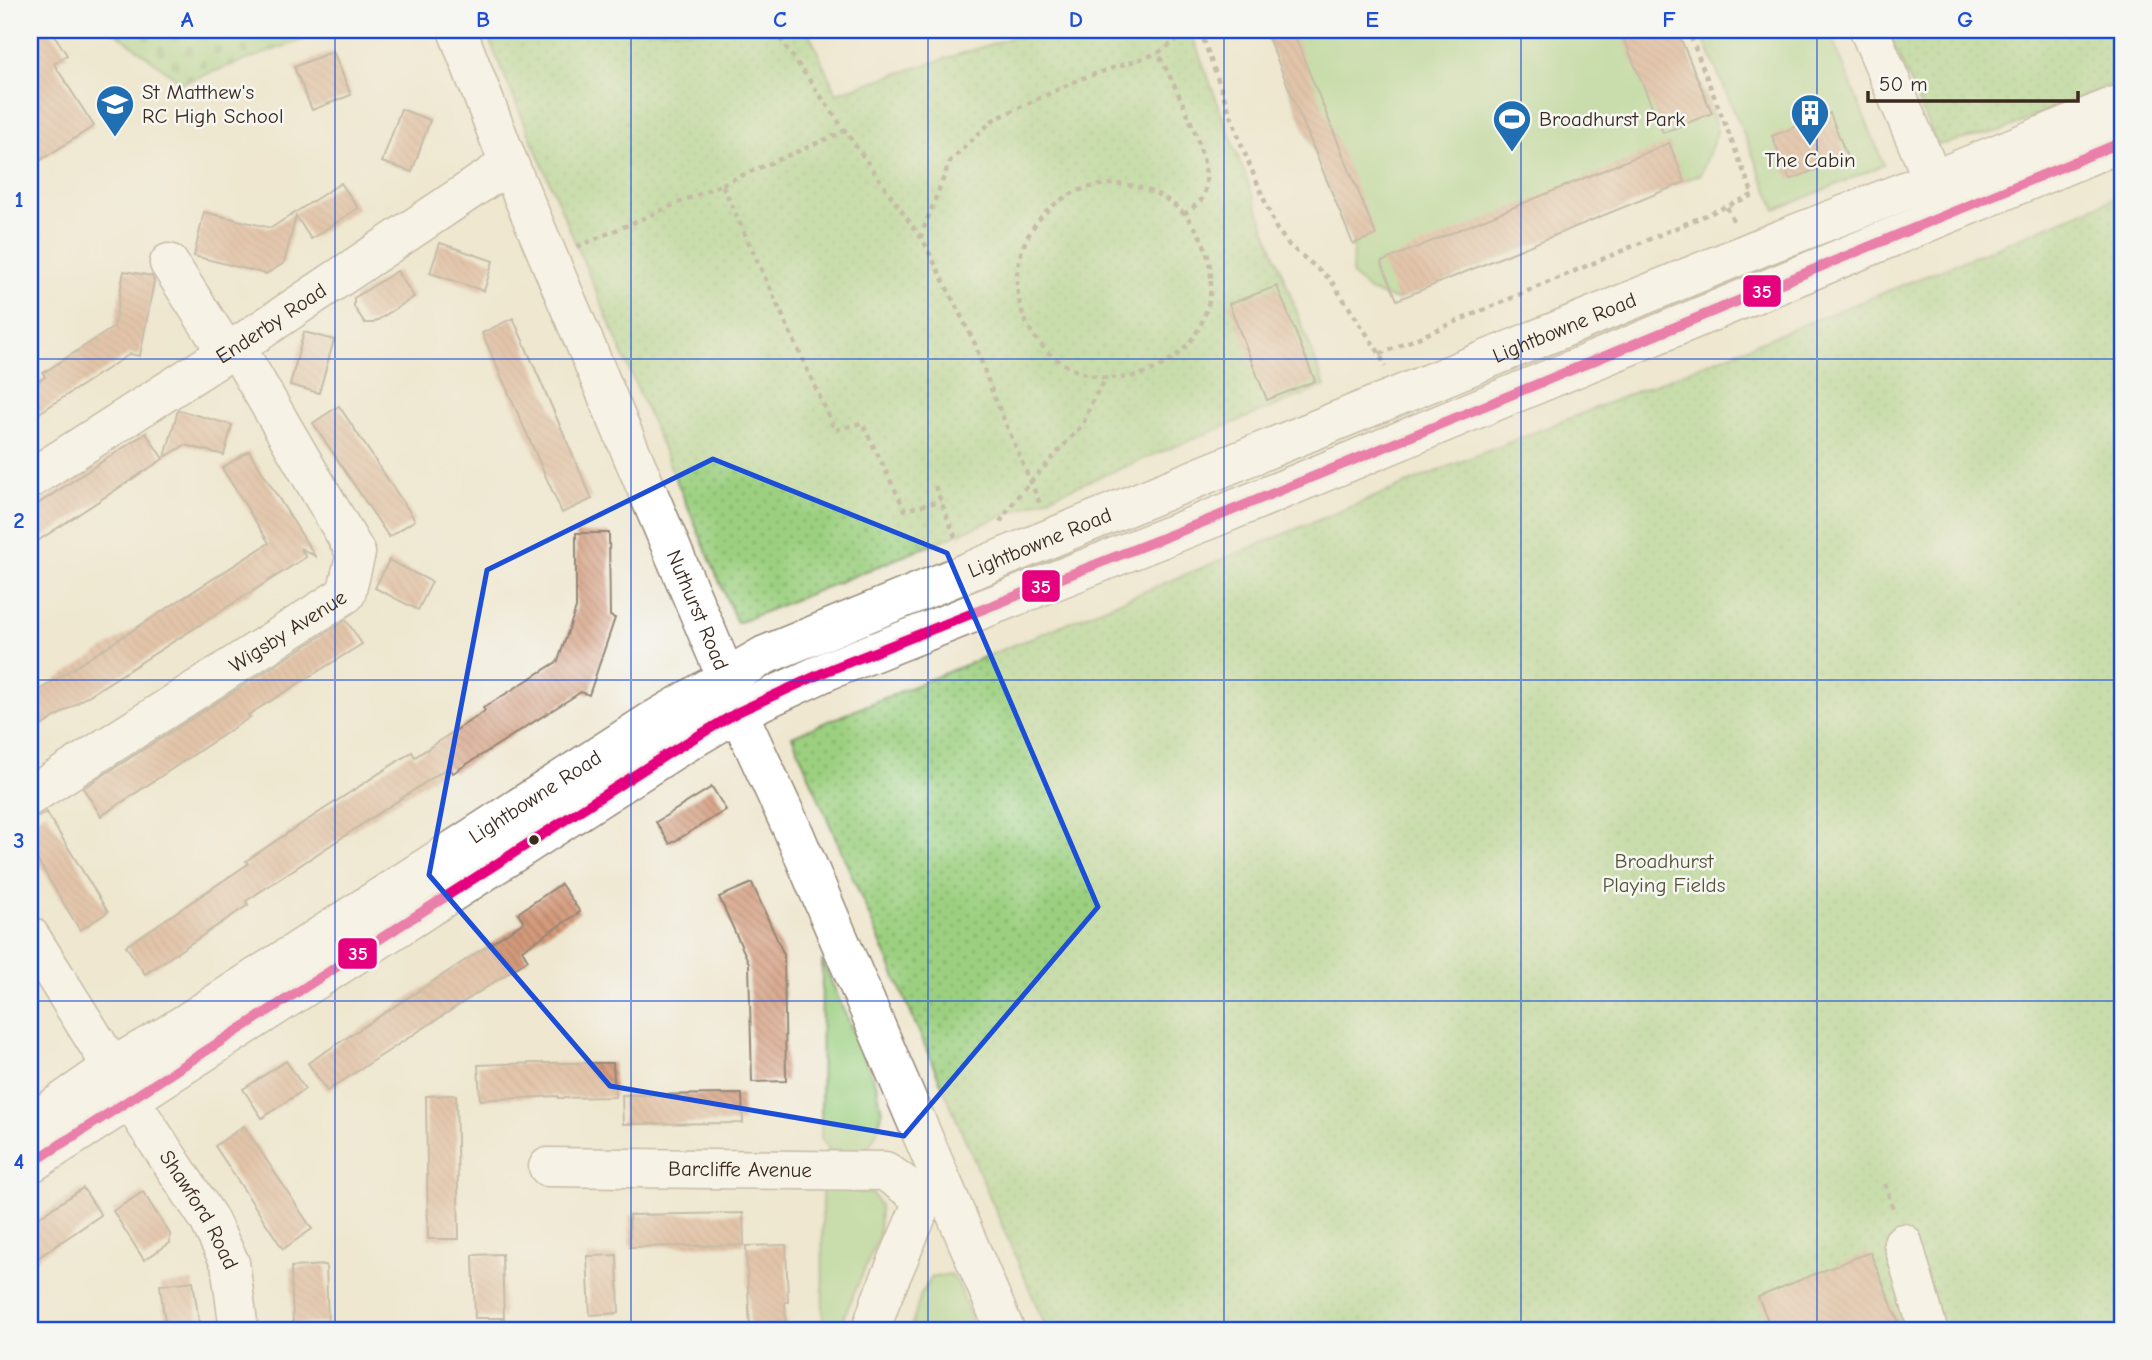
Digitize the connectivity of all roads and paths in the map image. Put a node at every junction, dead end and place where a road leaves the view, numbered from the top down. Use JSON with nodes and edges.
{"nodes":[{"id":1,"x":457,"y":30,"type":"edge"},
{"id":2,"x":774,"y":30,"type":"edge"},
{"id":3,"x":1191,"y":30,"type":"edge"},
{"id":4,"x":1200,"y":30,"type":"edge"},
{"id":5,"x":1688,"y":30,"type":"edge"},
{"id":6,"x":1869,"y":30,"type":"edge"},
{"id":7,"x":1158,"y":53,"type":"junction"},
{"id":8,"x":2122,"y":103,"type":"edge"},
{"id":9,"x":845,"y":131,"type":"junction"},
{"id":10,"x":2122,"y":142,"type":"edge"},
{"id":11,"x":509,"y":164,"type":"junction"},
{"id":12,"x":722,"y":184,"type":"junction"},
{"id":13,"x":1940,"y":197,"type":"junction"},
{"id":14,"x":1184,"y":214,"type":"junction"},
{"id":15,"x":920,"y":238,"type":"junction"},
{"id":16,"x":549,"y":260,"type":"junction"},
{"id":17,"x":170,"y":263,"type":"dead end"},
{"id":18,"x":232,"y":350,"type":"junction"},
{"id":19,"x":1380,"y":354,"type":"junction"},
{"id":20,"x":1107,"y":377,"type":"junction"},
{"id":21,"x":1398,"y":397,"type":"junction"},
{"id":22,"x":30,"y":479,"type":"edge"},
{"id":23,"x":1030,"y":482,"type":"junction"},
{"id":24,"x":935,"y":486,"type":"dead end"},
{"id":25,"x":941,"y":501,"type":"junction"},
{"id":26,"x":996,"y":529,"type":"dead end"},
{"id":27,"x":968,"y":572,"type":"junction"},
{"id":28,"x":732,"y":695,"type":"junction"},
{"id":29,"x":30,"y":796,"type":"edge"},
{"id":30,"x":30,"y":936,"type":"edge"},
{"id":31,"x":121,"y":1084,"type":"junction"},
{"id":32,"x":30,"y":1124,"type":"edge"},
{"id":33,"x":30,"y":1164,"type":"edge"},
{"id":34,"x":548,"y":1167,"type":"dead end"},
{"id":35,"x":934,"y":1193,"type":"junction"},
{"id":36,"x":1903,"y":1243,"type":"dead end"},
{"id":37,"x":239,"y":1330,"type":"edge"},
{"id":38,"x":871,"y":1330,"type":"edge"},
{"id":39,"x":1005,"y":1330,"type":"edge"},
{"id":40,"x":1928,"y":1330,"type":"edge"}],
"edges":[{"from":1,"to":11,"type":"main road","name":"Nuthurst Road"},
{"from":2,"to":9,"type":"path"},
{"from":3,"to":7,"type":"path"},
{"from":4,"to":19,"type":"path"},
{"from":5,"to":19,"type":"path"},
{"from":6,"to":13,"type":"main road"},
{"from":7,"to":14,"type":"path"},
{"from":7,"to":15,"type":"path"},
{"from":8,"to":13,"type":"main road","name":"Lightbowne Road"},
{"from":9,"to":12,"type":"path"},
{"from":9,"to":15,"type":"path"},
{"from":10,"to":13,"type":"main road","name":"Lightbowne Road"},
{"from":11,"to":16,"type":"main road","name":"Nuthurst Road"},
{"from":11,"to":18,"type":"main road","name":"Enderby Road"},
{"from":12,"to":16,"type":"path"},
{"from":12,"to":25,"type":"path"},
{"from":13,"to":21,"type":"main road","name":"Lightbowne Road"},
{"from":13,"to":28,"type":"main road","name":"Lightbowne Road"},
{"from":14,"to":20,"type":"path"},
{"from":14,"to":20,"type":"path"},
{"from":15,"to":23,"type":"path"},
{"from":16,"to":28,"type":"main road","name":"Nuthurst Road"},
{"from":17,"to":18,"type":"main road","name":"Wigsby Avenue"},
{"from":18,"to":22,"type":"main road","name":"Enderby Road"},
{"from":18,"to":29,"type":"main road","name":"Wigsby Avenue"},
{"from":19,"to":21,"type":"path"},
{"from":20,"to":23,"type":"path"},
{"from":21,"to":27,"type":"main road","name":"Lightbowne Road"},
{"from":23,"to":26,"type":"path"},
{"from":24,"to":25,"type":"path"},
{"from":25,"to":27,"type":"path"},
{"from":27,"to":28,"type":"main road","name":"Lightbowne Road"},
{"from":28,"to":31,"type":"main road","name":"Lightbowne Road"},
{"from":28,"to":35,"type":"main road","name":"Nuthurst Road"},
{"from":30,"to":31,"type":"main road","name":"Shawford Road"},
{"from":31,"to":32,"type":"main road","name":"Lightbowne Road"},
{"from":31,"to":33,"type":"main road","name":"Lightbowne Road"},
{"from":31,"to":37,"type":"main road","name":"Shawford Road"},
{"from":34,"to":35,"type":"main road","name":"Barcliffe Avenue"},
{"from":35,"to":38,"type":"main road"},
{"from":35,"to":39,"type":"main road","name":"Nuthurst Road"},
{"from":36,"to":40,"type":"main road"}]}
